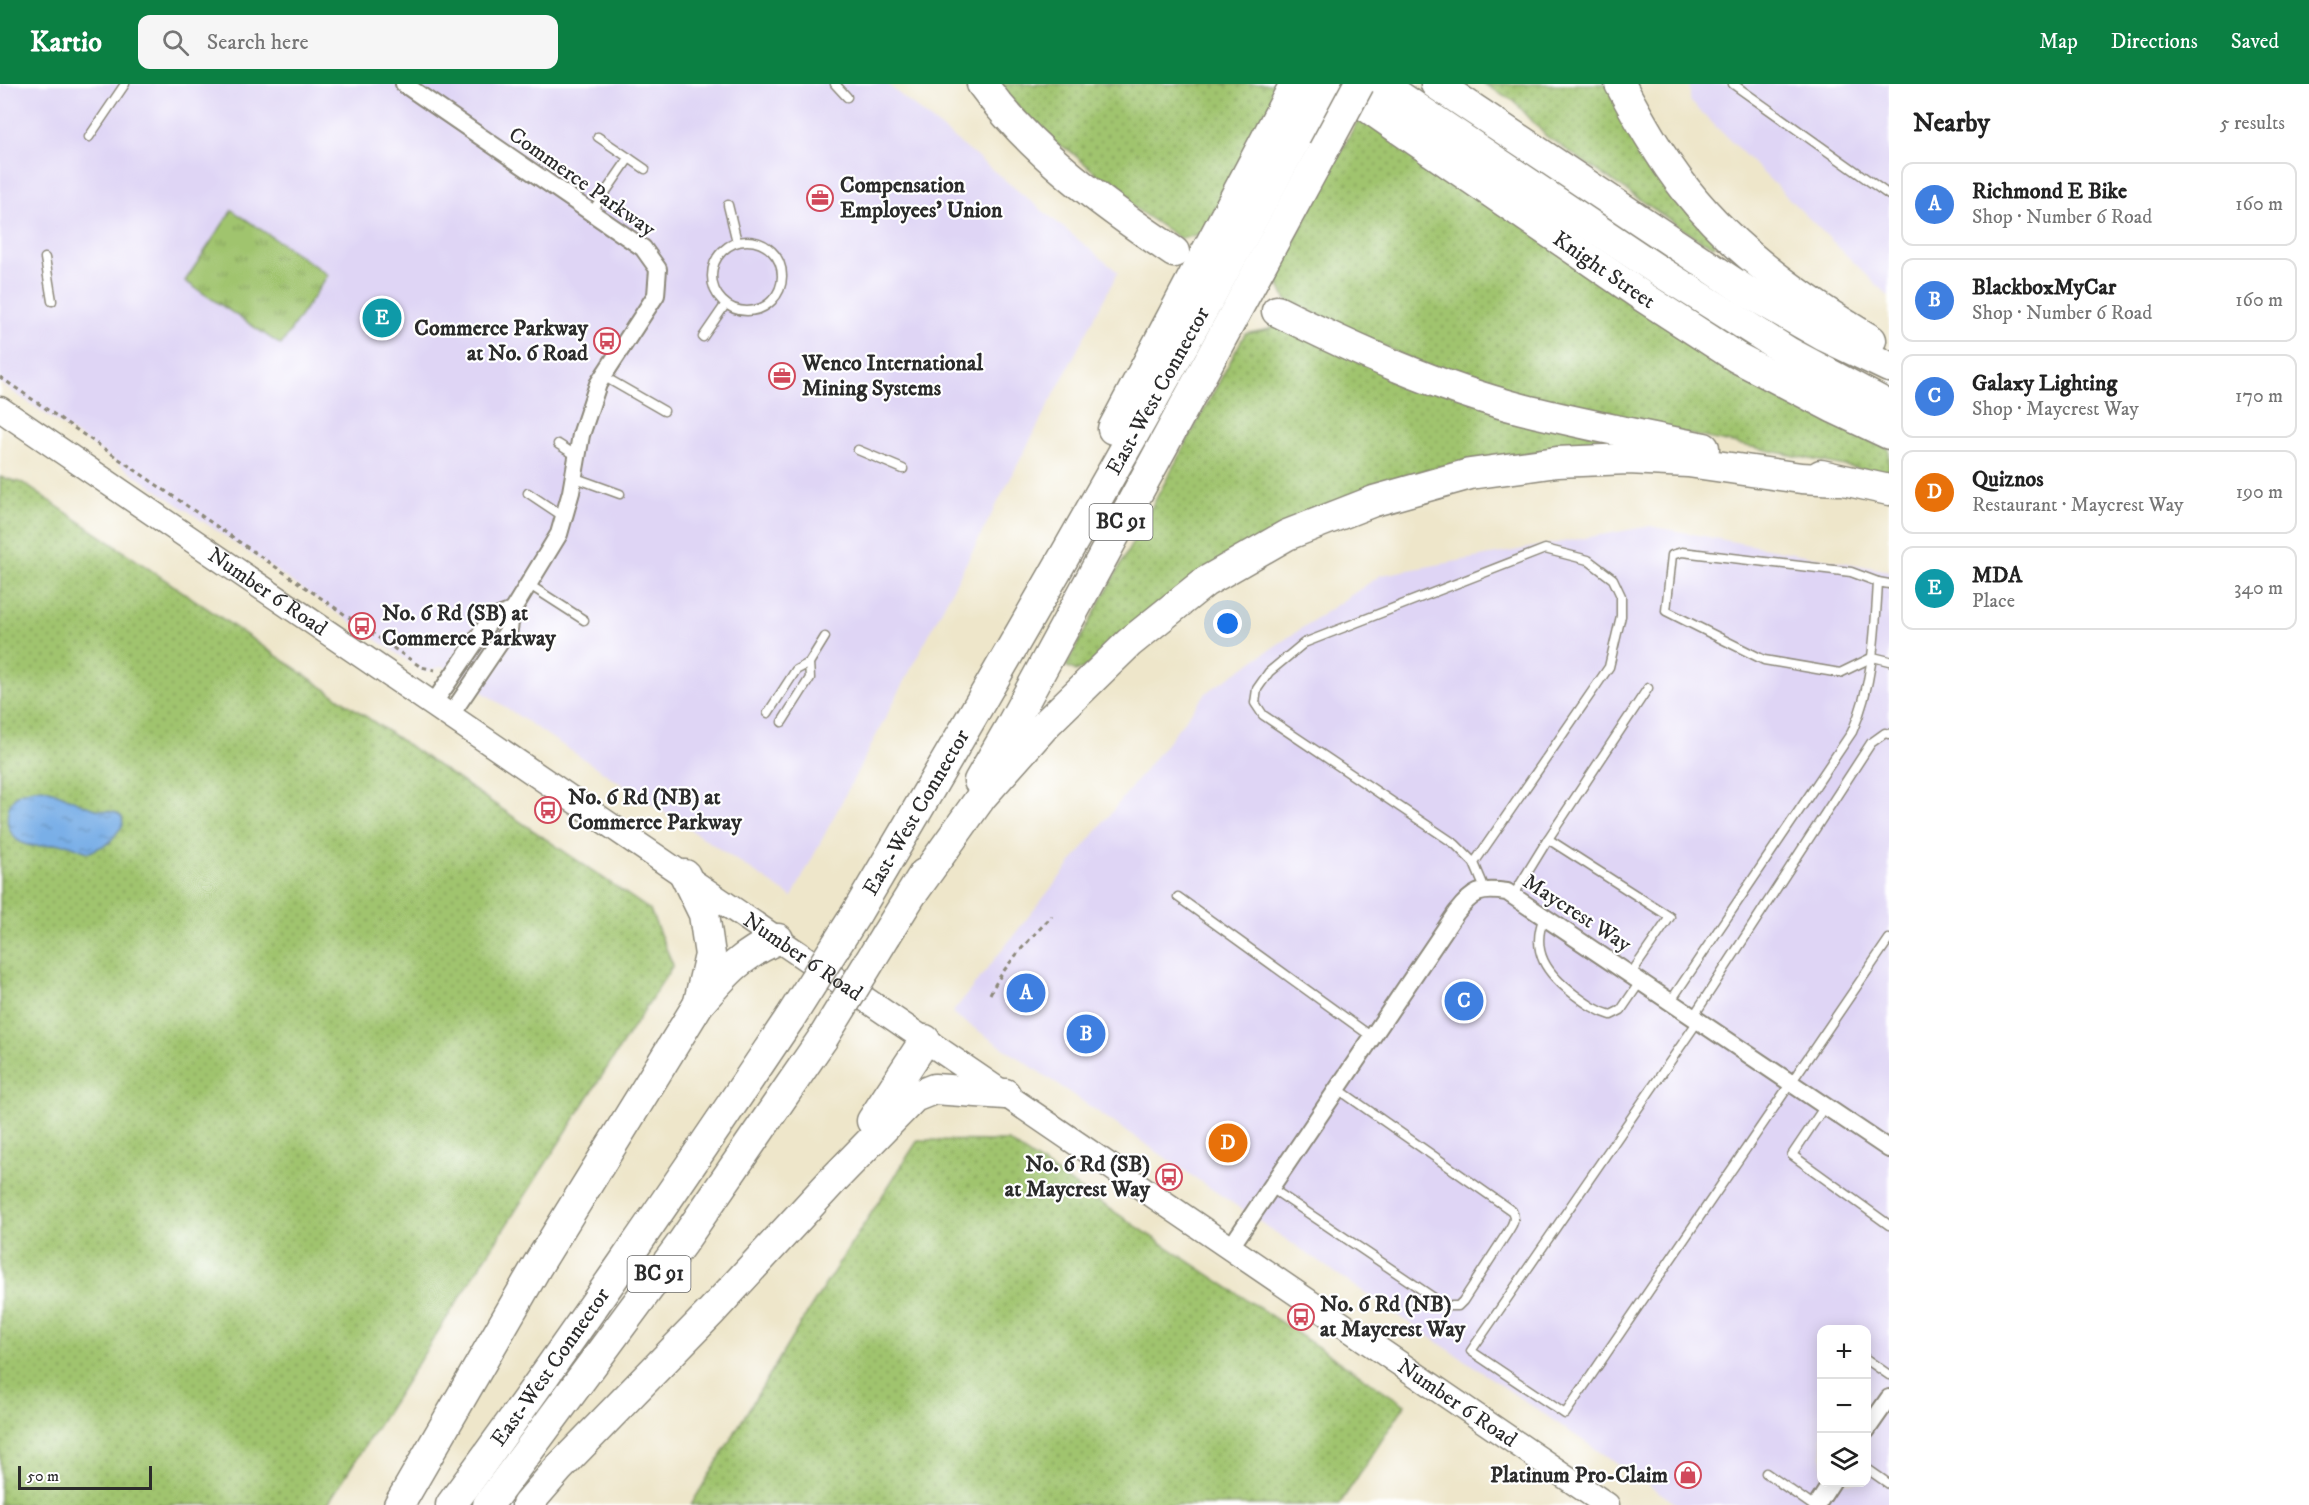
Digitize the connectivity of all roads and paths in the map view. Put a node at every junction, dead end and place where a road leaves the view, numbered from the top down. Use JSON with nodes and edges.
{"nodes":[{"id":1,"x":125,"y":84,"type":"edge"},
{"id":2,"x":404,"y":84,"type":"edge"},
{"id":3,"x":836,"y":84,"type":"edge"},
{"id":4,"x":982,"y":84,"type":"edge"},
{"id":5,"x":1295,"y":84,"type":"edge"},
{"id":6,"x":1325,"y":84,"type":"edge"},
{"id":7,"x":1334,"y":84,"type":"edge"},
{"id":8,"x":1359,"y":84,"type":"edge"},
{"id":9,"x":1381,"y":84,"type":"edge"},
{"id":10,"x":1436,"y":84,"type":"edge"},
{"id":11,"x":1620,"y":84,"type":"edge"},
{"id":12,"x":1733,"y":84,"type":"edge"},
{"id":13,"x":847,"y":97,"type":"dead end"},
{"id":14,"x":1299,"y":135,"type":"junction"},
{"id":15,"x":598,"y":137,"type":"dead end"},
{"id":16,"x":89,"y":138,"type":"dead end"},
{"id":17,"x":629,"y":158,"type":"junction"},
{"id":18,"x":645,"y":169,"type":"dead end"},
{"id":19,"x":1889,"y":195,"type":"edge"},
{"id":20,"x":728,"y":205,"type":"dead end"},
{"id":21,"x":591,"y":213,"type":"junction"},
{"id":22,"x":736,"y":242,"type":"junction"},
{"id":23,"x":1174,"y":252,"type":"dead end"},
{"id":24,"x":45,"y":258,"type":"dead end"},
{"id":25,"x":52,"y":301,"type":"dead end"},
{"id":26,"x":725,"y":304,"type":"junction"},
{"id":27,"x":1278,"y":311,"type":"dead end"},
{"id":28,"x":704,"y":337,"type":"dead end"},
{"id":29,"x":1889,"y":351,"type":"edge"},
{"id":30,"x":1889,"y":367,"type":"edge"},
{"id":31,"x":603,"y":376,"type":"junction"},
{"id":32,"x":0,"y":377,"type":"edge"},
{"id":33,"x":1889,"y":406,"type":"edge"},
{"id":34,"x":0,"y":409,"type":"edge"},
{"id":35,"x":664,"y":411,"type":"dead end"},
{"id":36,"x":1889,"y":434,"type":"edge"},
{"id":37,"x":558,"y":444,"type":"dead end"},
{"id":38,"x":858,"y":450,"type":"dead end"},
{"id":39,"x":577,"y":457,"type":"junction"},
{"id":40,"x":903,"y":470,"type":"dead end"},
{"id":41,"x":573,"y":477,"type":"junction"},
{"id":42,"x":1839,"y":480,"type":"junction"},
{"id":43,"x":1889,"y":490,"type":"edge"},
{"id":44,"x":528,"y":493,"type":"dead end"},
{"id":45,"x":620,"y":494,"type":"dead end"},
{"id":46,"x":564,"y":517,"type":"junction"},
{"id":47,"x":1878,"y":582,"type":"junction"},
{"id":48,"x":528,"y":584,"type":"junction"},
{"id":49,"x":1889,"y":584,"type":"edge"},
{"id":50,"x":584,"y":620,"type":"dead end"},
{"id":51,"x":825,"y":637,"type":"dead end"},
{"id":52,"x":1873,"y":657,"type":"junction"},
{"id":53,"x":1889,"y":661,"type":"edge"},
{"id":54,"x":809,"y":663,"type":"junction"},
{"id":55,"x":438,"y":671,"type":"dead end"},
{"id":56,"x":1648,"y":688,"type":"dead end"},
{"id":57,"x":442,"y":710,"type":"junction"},
{"id":58,"x":768,"y":713,"type":"dead end"},
{"id":59,"x":782,"y":722,"type":"dead end"},
{"id":60,"x":1889,"y":734,"type":"edge"},
{"id":61,"x":1548,"y":839,"type":"junction"},
{"id":62,"x":1474,"y":863,"type":"junction"},
{"id":63,"x":684,"y":875,"type":"junction"},
{"id":64,"x":1485,"y":889,"type":"junction"},
{"id":65,"x":915,"y":890,"type":"junction"},
{"id":66,"x":1513,"y":896,"type":"junction"},
{"id":67,"x":1178,"y":897,"type":"dead end"},
{"id":68,"x":1052,"y":916,"type":"dead end"},
{"id":69,"x":1544,"y":917,"type":"junction"},
{"id":70,"x":778,"y":939,"type":"junction"},
{"id":71,"x":1889,"y":939,"type":"edge"},
{"id":72,"x":1635,"y":978,"type":"junction"},
{"id":73,"x":990,"y":994,"type":"dead end"},
{"id":74,"x":1670,"y":1002,"type":"junction"},
{"id":75,"x":698,"y":1005,"type":"junction"},
{"id":76,"x":1696,"y":1019,"type":"junction"},
{"id":77,"x":1372,"y":1037,"type":"junction"},
{"id":78,"x":925,"y":1040,"type":"junction"},
{"id":79,"x":1791,"y":1083,"type":"junction"},
{"id":80,"x":1338,"y":1089,"type":"junction"},
{"id":81,"x":1005,"y":1094,"type":"junction"},
{"id":82,"x":1825,"y":1106,"type":"junction"},
{"id":83,"x":1889,"y":1149,"type":"edge"},
{"id":84,"x":834,"y":1179,"type":"junction"},
{"id":85,"x":1271,"y":1188,"type":"junction"},
{"id":86,"x":1889,"y":1225,"type":"edge"},
{"id":87,"x":1230,"y":1248,"type":"junction"},
{"id":88,"x":1871,"y":1362,"type":"edge"},
{"id":89,"x":1889,"y":1375,"type":"edge"},
{"id":90,"x":1889,"y":1398,"type":"edge"},
{"id":91,"x":1871,"y":1424,"type":"edge"},
{"id":92,"x":1871,"y":1471,"type":"edge"},
{"id":93,"x":1766,"y":1473,"type":"dead end"},
{"id":94,"x":1889,"y":1484,"type":"edge"},
{"id":95,"x":1829,"y":1487,"type":"edge"},
{"id":96,"x":399,"y":1505,"type":"edge"},
{"id":97,"x":451,"y":1505,"type":"edge"},
{"id":98,"x":488,"y":1505,"type":"edge"},
{"id":99,"x":527,"y":1505,"type":"edge"},
{"id":100,"x":1606,"y":1505,"type":"edge"},
{"id":101,"x":1812,"y":1505,"type":"edge"},
{"id":102,"x":1817,"y":1505,"type":"edge"}],
"edges":[{"from":1,"to":16,"type":"lane"},
{"from":2,"to":21,"type":"street","name":"Commerce Parkway"},
{"from":3,"to":13,"type":"lane"},
{"from":4,"to":23,"type":"highway"},
{"from":5,"to":14,"type":"highway"},
{"from":6,"to":14,"type":"highway","name":"East-West Connector","number":"BC 91"},
{"from":7,"to":36,"type":"highway","name":"Knight Street"},
{"from":8,"to":14,"type":"highway","name":"East-West Connector","number":"BC 91","bridge":true},
{"from":9,"to":33,"type":"highway","name":"Knight Street"},
{"from":10,"to":30,"type":"highway"},
{"from":11,"to":29,"type":"highway"},
{"from":12,"to":19,"type":"lane"},
{"from":14,"to":65,"type":"highway","name":"East-West Connector","number":"BC 91"},
{"from":14,"to":97,"type":"highway","name":"East-West Connector","number":"BC 91","bridge":true},
{"from":15,"to":17,"type":"lane"},
{"from":17,"to":18,"type":"lane"},
{"from":17,"to":21,"type":"lane"},
{"from":20,"to":22,"type":"lane"},
{"from":21,"to":31,"type":"street","name":"Commerce Parkway"},
{"from":22,"to":26,"type":"lane"},
{"from":22,"to":26,"type":"lane"},
{"from":24,"to":25,"type":"lane"},
{"from":26,"to":28,"type":"lane"},
{"from":27,"to":42,"type":"highway"},
{"from":31,"to":35,"type":"lane"},
{"from":31,"to":39,"type":"street","name":"Commerce Parkway"},
{"from":32,"to":55,"type":"path"},
{"from":34,"to":57,"type":"main road","name":"Number 6 Road"},
{"from":37,"to":39,"type":"lane"},
{"from":38,"to":40,"type":"lane"},
{"from":39,"to":41,"type":"street","name":"Commerce Parkway"},
{"from":41,"to":45,"type":"lane"},
{"from":41,"to":46,"type":"street","name":"Commerce Parkway"},
{"from":42,"to":43,"type":"highway"},
{"from":42,"to":65,"type":"highway"},
{"from":44,"to":46,"type":"lane"},
{"from":46,"to":48,"type":"street","name":"Commerce Parkway"},
{"from":47,"to":49,"type":"lane"},
{"from":47,"to":52,"type":"lane"},
{"from":47,"to":52,"type":"lane"},
{"from":48,"to":50,"type":"lane"},
{"from":48,"to":57,"type":"street","name":"Commerce Parkway"},
{"from":51,"to":54,"type":"lane"},
{"from":52,"to":53,"type":"lane"},
{"from":52,"to":74,"type":"lane"},
{"from":54,"to":58,"type":"lane"},
{"from":54,"to":59,"type":"lane"},
{"from":56,"to":61,"type":"lane"},
{"from":57,"to":63,"type":"main road","name":"Number 6 Road"},
{"from":60,"to":76,"type":"lane"},
{"from":61,"to":66,"type":"lane"},
{"from":61,"to":72,"type":"lane"},
{"from":62,"to":62,"type":"lane"},
{"from":62,"to":64,"type":"lane"},
{"from":63,"to":70,"type":"main road","name":"Number 6 Road"},
{"from":63,"to":75,"type":"highway"},
{"from":64,"to":66,"type":"street","name":"Maycrest Way"},
{"from":64,"to":77,"type":"street","name":"Maycrest Way"},
{"from":65,"to":98,"type":"highway","name":"East-West Connector","number":"BC 91","bridge":true},
{"from":66,"to":69,"type":"street","name":"Maycrest Way"},
{"from":67,"to":77,"type":"lane"},
{"from":68,"to":73,"type":"path"},
{"from":69,"to":72,"type":"street","name":"Maycrest Way"},
{"from":69,"to":72,"type":"lane"},
{"from":70,"to":75,"type":"highway"},
{"from":70,"to":78,"type":"main road","name":"Number 6 Road"},
{"from":71,"to":79,"type":"lane"},
{"from":72,"to":74,"type":"street","name":"Maycrest Way"},
{"from":74,"to":76,"type":"street","name":"Maycrest Way"},
{"from":75,"to":96,"type":"highway"},
{"from":76,"to":79,"type":"street","name":"Maycrest Way"},
{"from":76,"to":79,"type":"lane"},
{"from":77,"to":80,"type":"street","name":"Maycrest Way"},
{"from":78,"to":81,"type":"main road","name":"Number 6 Road"},
{"from":78,"to":84,"type":"highway"},
{"from":79,"to":82,"type":"street","name":"Maycrest Way"},
{"from":80,"to":85,"type":"street","name":"Maycrest Way"},
{"from":80,"to":85,"type":"lane"},
{"from":81,"to":84,"type":"highway"},
{"from":81,"to":87,"type":"main road","name":"Number 6 Road"},
{"from":82,"to":83,"type":"street","name":"Maycrest Way"},
{"from":82,"to":86,"type":"lane"},
{"from":84,"to":99,"type":"highway"},
{"from":85,"to":87,"type":"street","name":"Maycrest Way"},
{"from":87,"to":100,"type":"main road","name":"Number 6 Road"},
{"from":88,"to":89,"type":"lane"},
{"from":90,"to":91,"type":"street"},
{"from":92,"to":94,"type":"lane"},
{"from":93,"to":101,"type":"lane"},
{"from":95,"to":102,"type":"street"}]}
